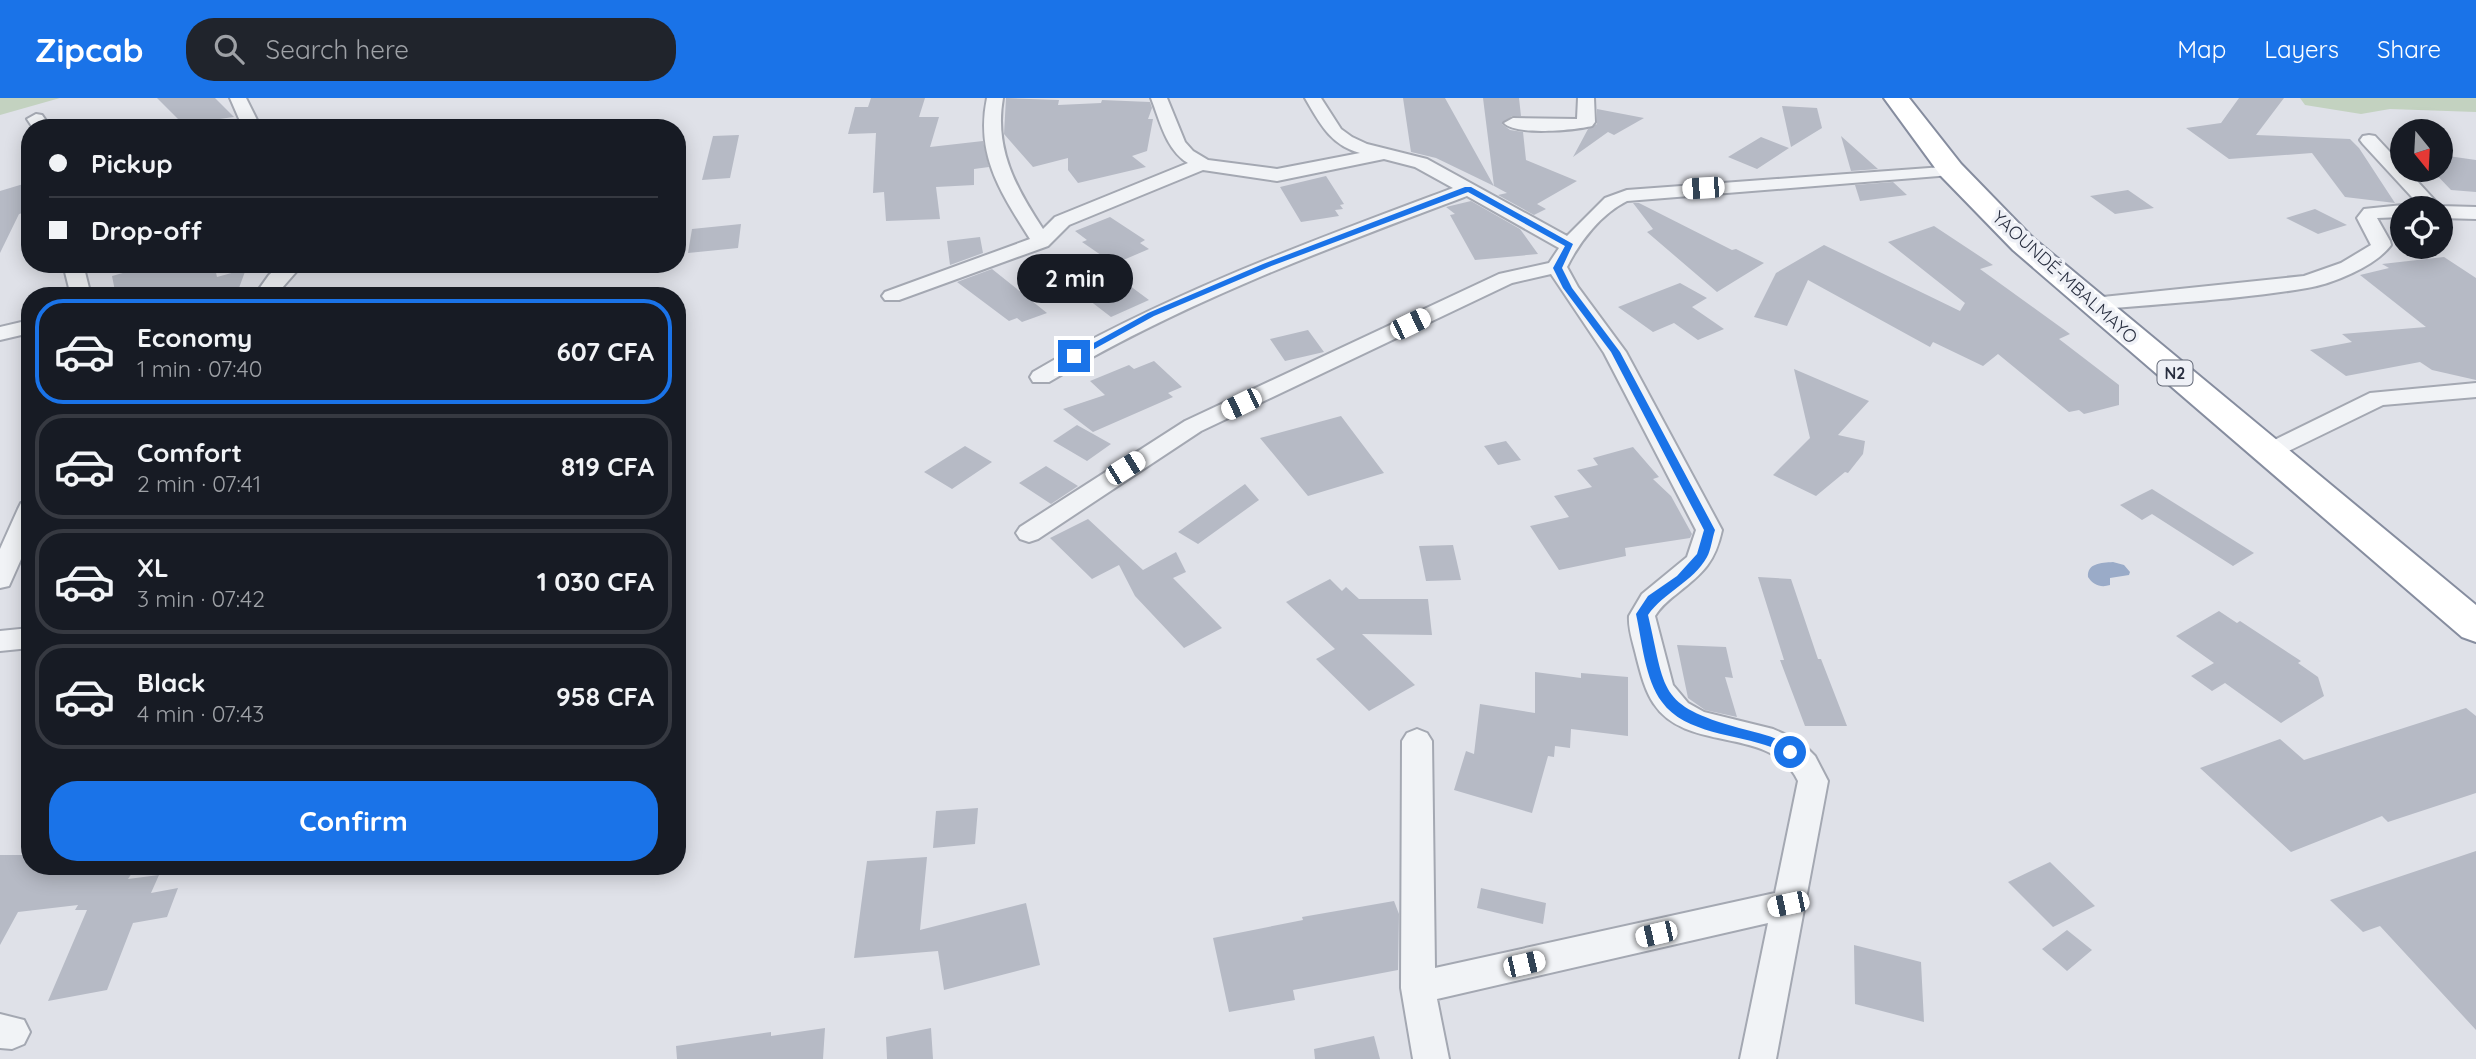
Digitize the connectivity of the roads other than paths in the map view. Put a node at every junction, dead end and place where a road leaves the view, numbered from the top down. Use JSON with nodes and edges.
{"nodes":[{"id":1,"x":238,"y":98,"type":"edge"},
{"id":2,"x":995,"y":98,"type":"edge"},
{"id":3,"x":1159,"y":98,"type":"edge"},
{"id":4,"x":1313,"y":98,"type":"edge"},
{"id":5,"x":1586,"y":98,"type":"edge"},
{"id":6,"x":1896,"y":98,"type":"edge"},
{"id":7,"x":248,"y":119,"type":"edge"},
{"id":8,"x":1513,"y":123,"type":"dead end"},
{"id":9,"x":2369,"y":140,"type":"dead end"},
{"id":10,"x":1385,"y":153,"type":"junction"},
{"id":11,"x":1202,"y":164,"type":"junction"},
{"id":12,"x":1951,"y":170,"type":"junction"},
{"id":13,"x":1468,"y":189,"type":"junction"},
{"id":14,"x":2421,"y":196,"type":"edge"},
{"id":15,"x":2390,"y":212,"type":"edge"},
{"id":16,"x":2453,"y":212,"type":"edge"},
{"id":17,"x":2476,"y":213,"type":"edge"},
{"id":18,"x":1041,"y":242,"type":"junction"},
{"id":19,"x":1570,"y":246,"type":"junction"},
{"id":20,"x":1558,"y":268,"type":"junction"},
{"id":21,"x":282,"y":273,"type":"edge"},
{"id":22,"x":270,"y":287,"type":"edge"},
{"id":23,"x":892,"y":296,"type":"dead end"},
{"id":24,"x":2093,"y":304,"type":"junction"},
{"id":25,"x":21,"y":328,"type":"edge"},
{"id":26,"x":0,"y":334,"type":"edge"},
{"id":27,"x":1041,"y":377,"type":"dead end"},
{"id":28,"x":2476,"y":390,"type":"edge"},
{"id":29,"x":2268,"y":452,"type":"junction"},
{"id":30,"x":21,"y":530,"type":"edge"},
{"id":31,"x":1029,"y":533,"type":"dead end"},
{"id":32,"x":0,"y":579,"type":"edge"},
{"id":33,"x":2476,"y":627,"type":"edge"},
{"id":34,"x":21,"y":639,"type":"edge"},
{"id":35,"x":0,"y":641,"type":"edge"},
{"id":36,"x":1417,"y":741,"type":"dead end"},
{"id":37,"x":1788,"y":904,"type":"junction"},
{"id":38,"x":1418,"y":988,"type":"junction"},
{"id":39,"x":1432,"y":1059,"type":"edge"},
{"id":40,"x":1758,"y":1059,"type":"edge"}],
"edges":[{"from":1,"to":7,"type":"street"},
{"from":2,"to":18,"type":"street"},
{"from":3,"to":11,"type":"street"},
{"from":4,"to":10,"type":"street"},
{"from":5,"to":8,"type":"street"},
{"from":6,"to":12,"type":"highway","name":"YAOUNDÉ-MBALMAYO","number":"N2"},
{"from":9,"to":14,"type":"street"},
{"from":10,"to":11,"type":"street"},
{"from":10,"to":13,"type":"street"},
{"from":11,"to":18,"type":"street"},
{"from":12,"to":19,"type":"street"},
{"from":12,"to":24,"type":"highway","name":"YAOUNDÉ-MBALMAYO","number":"N2"},
{"from":13,"to":19,"type":"street"},
{"from":13,"to":27,"type":"street"},
{"from":15,"to":24,"type":"street"},
{"from":16,"to":17,"type":"street"},
{"from":18,"to":23,"type":"street"},
{"from":19,"to":20,"type":"street"},
{"from":20,"to":31,"type":"street"},
{"from":20,"to":37,"type":"street"},
{"from":21,"to":22,"type":"street"},
{"from":24,"to":29,"type":"highway","name":"YAOUNDÉ-MBALMAYO","number":"N2"},
{"from":25,"to":26,"type":"street"},
{"from":28,"to":29,"type":"street"},
{"from":29,"to":33,"type":"highway","name":"YAOUNDÉ-MBALMAYO","number":"N2"},
{"from":30,"to":32,"type":"street"},
{"from":34,"to":35,"type":"street"},
{"from":36,"to":38,"type":"street"},
{"from":37,"to":38,"type":"street"},
{"from":37,"to":40,"type":"street"},
{"from":38,"to":39,"type":"street"}]}
